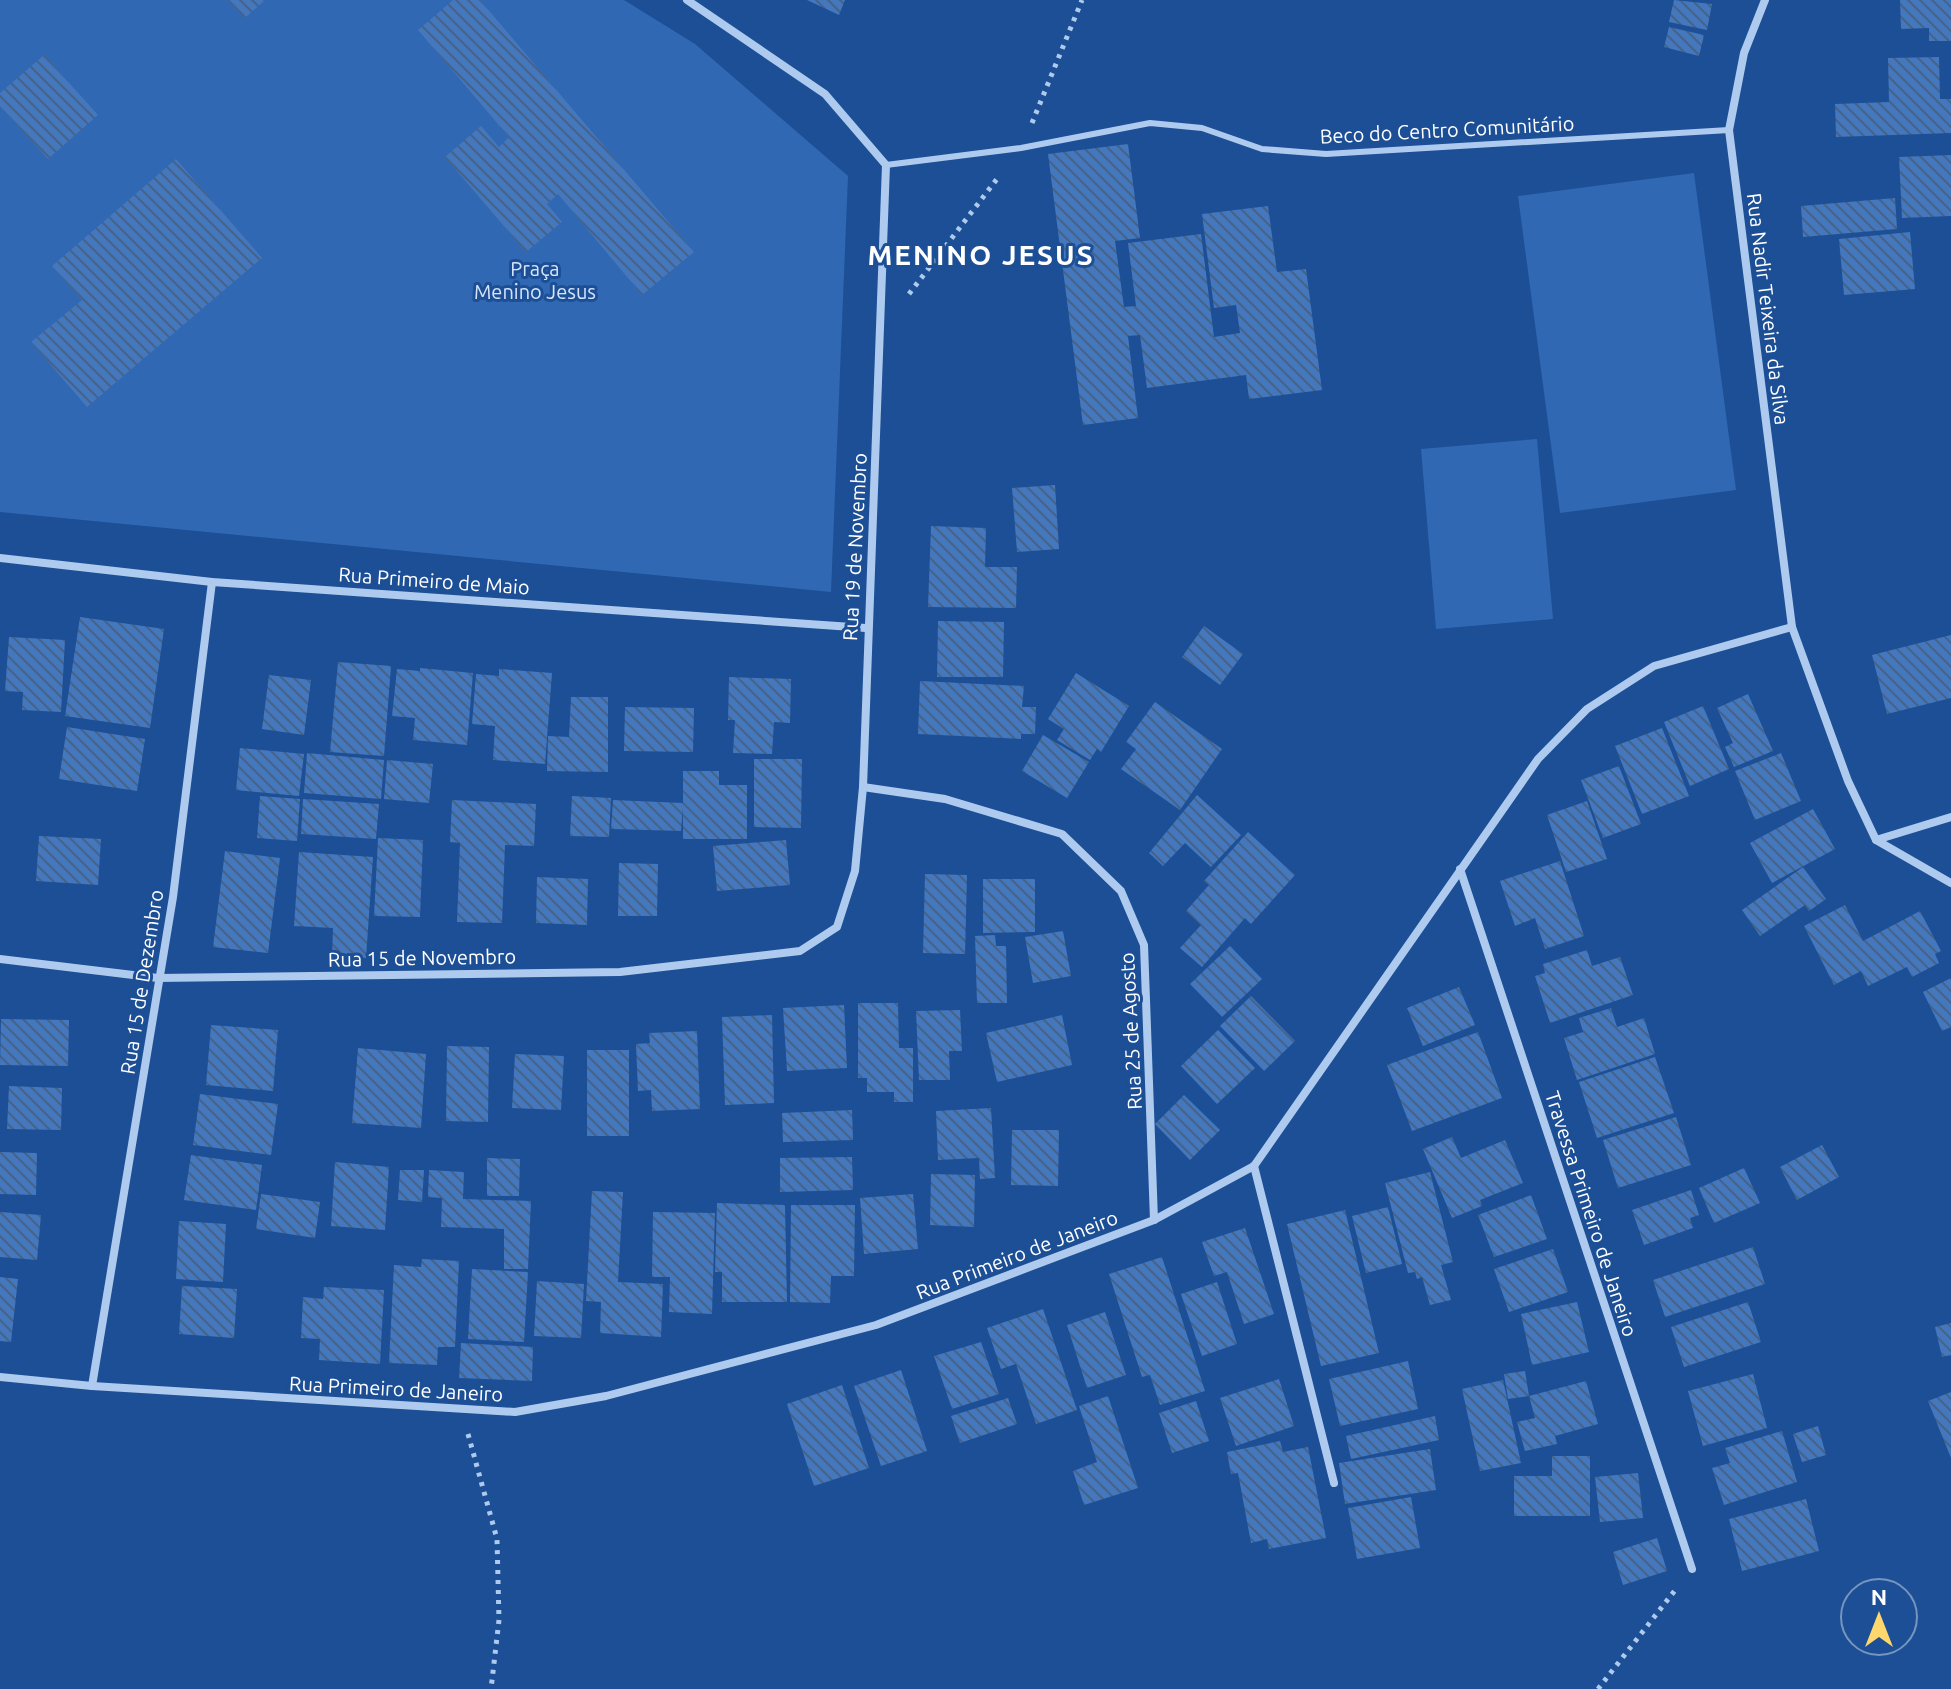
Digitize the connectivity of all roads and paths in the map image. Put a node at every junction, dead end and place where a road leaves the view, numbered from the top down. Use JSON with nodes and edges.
{"nodes":[{"id":1,"x":687,"y":0,"type":"edge"},
{"id":2,"x":1765,"y":0,"type":"edge"},
{"id":3,"x":704,"y":5,"type":"edge"},
{"id":4,"x":1729,"y":130,"type":"junction"},
{"id":5,"x":886,"y":165,"type":"junction"},
{"id":6,"x":0,"y":558,"type":"edge"},
{"id":7,"x":212,"y":582,"type":"junction"},
{"id":8,"x":1792,"y":627,"type":"junction"},
{"id":9,"x":866,"y":628,"type":"junction"},
{"id":10,"x":863,"y":787,"type":"junction"},
{"id":11,"x":1951,"y":817,"type":"edge"},
{"id":12,"x":1876,"y":840,"type":"junction"},
{"id":13,"x":1460,"y":869,"type":"junction"},
{"id":14,"x":1951,"y":883,"type":"edge"},
{"id":15,"x":837,"y":927,"type":"joint"},
{"id":16,"x":0,"y":959,"type":"edge"},
{"id":17,"x":158,"y":978,"type":"junction"},
{"id":18,"x":1254,"y":1166,"type":"junction"},
{"id":19,"x":1154,"y":1220,"type":"junction"},
{"id":20,"x":0,"y":1377,"type":"edge"},
{"id":21,"x":92,"y":1386,"type":"junction"},
{"id":22,"x":461,"y":1410,"type":"junction"},
{"id":23,"x":1334,"y":1483,"type":"dead end"},
{"id":24,"x":1692,"y":1569,"type":"joint"},
{"id":25,"x":491,"y":1689,"type":"edge"},
{"id":26,"x":1598,"y":1689,"type":"edge"}],
"edges":[{"from":1,"to":3,"type":"street"},
{"from":2,"to":4,"type":"street","name":"Rua Nadir Teixeira da Silva"},
{"from":3,"to":5,"type":"street"},
{"from":4,"to":5,"type":"lane","name":"Beco do Centro Comunitário"},
{"from":4,"to":8,"type":"street","name":"Rua Nadir Teixeira da Silva"},
{"from":5,"to":9,"type":"street","name":"Rua 19 de Novembro"},
{"from":6,"to":7,"type":"street","name":"Rua Primeiro de Maio"},
{"from":7,"to":9,"type":"street","name":"Rua Primeiro de Maio"},
{"from":7,"to":17,"type":"street","name":"Rua 15 de Dezembro"},
{"from":8,"to":12,"type":"street","name":"Rua Nadir Teixeira da Silva"},
{"from":8,"to":13,"type":"street","name":"Rua Primeiro de Janeiro"},
{"from":9,"to":10,"type":"street","name":"Rua 19 de Novembro"},
{"from":10,"to":15,"type":"street","name":"Rua 19 de Novembro"},
{"from":10,"to":19,"type":"street","name":"Rua 25 de Agosto"},
{"from":11,"to":12,"type":"street"},
{"from":12,"to":14,"type":"street"},
{"from":13,"to":18,"type":"street","name":"Rua Primeiro de Janeiro"},
{"from":13,"to":24,"type":"street","name":"Travessa Primeiro de Janeiro"},
{"from":15,"to":17,"type":"street","name":"Rua 15 de Novembro"},
{"from":16,"to":17,"type":"street","name":"Rua 15 de Novembro"},
{"from":17,"to":21,"type":"street","name":"Rua 15 de Dezembro"},
{"from":18,"to":19,"type":"street","name":"Rua Primeiro de Janeiro"},
{"from":18,"to":23,"type":"street"},
{"from":19,"to":22,"type":"street","name":"Rua Primeiro de Janeiro"},
{"from":20,"to":21,"type":"street","name":"Rua Primeiro de Janeiro"},
{"from":21,"to":22,"type":"street","name":"Rua Primeiro de Janeiro"},
{"from":22,"to":25,"type":"path"},
{"from":24,"to":26,"type":"path"}]}
